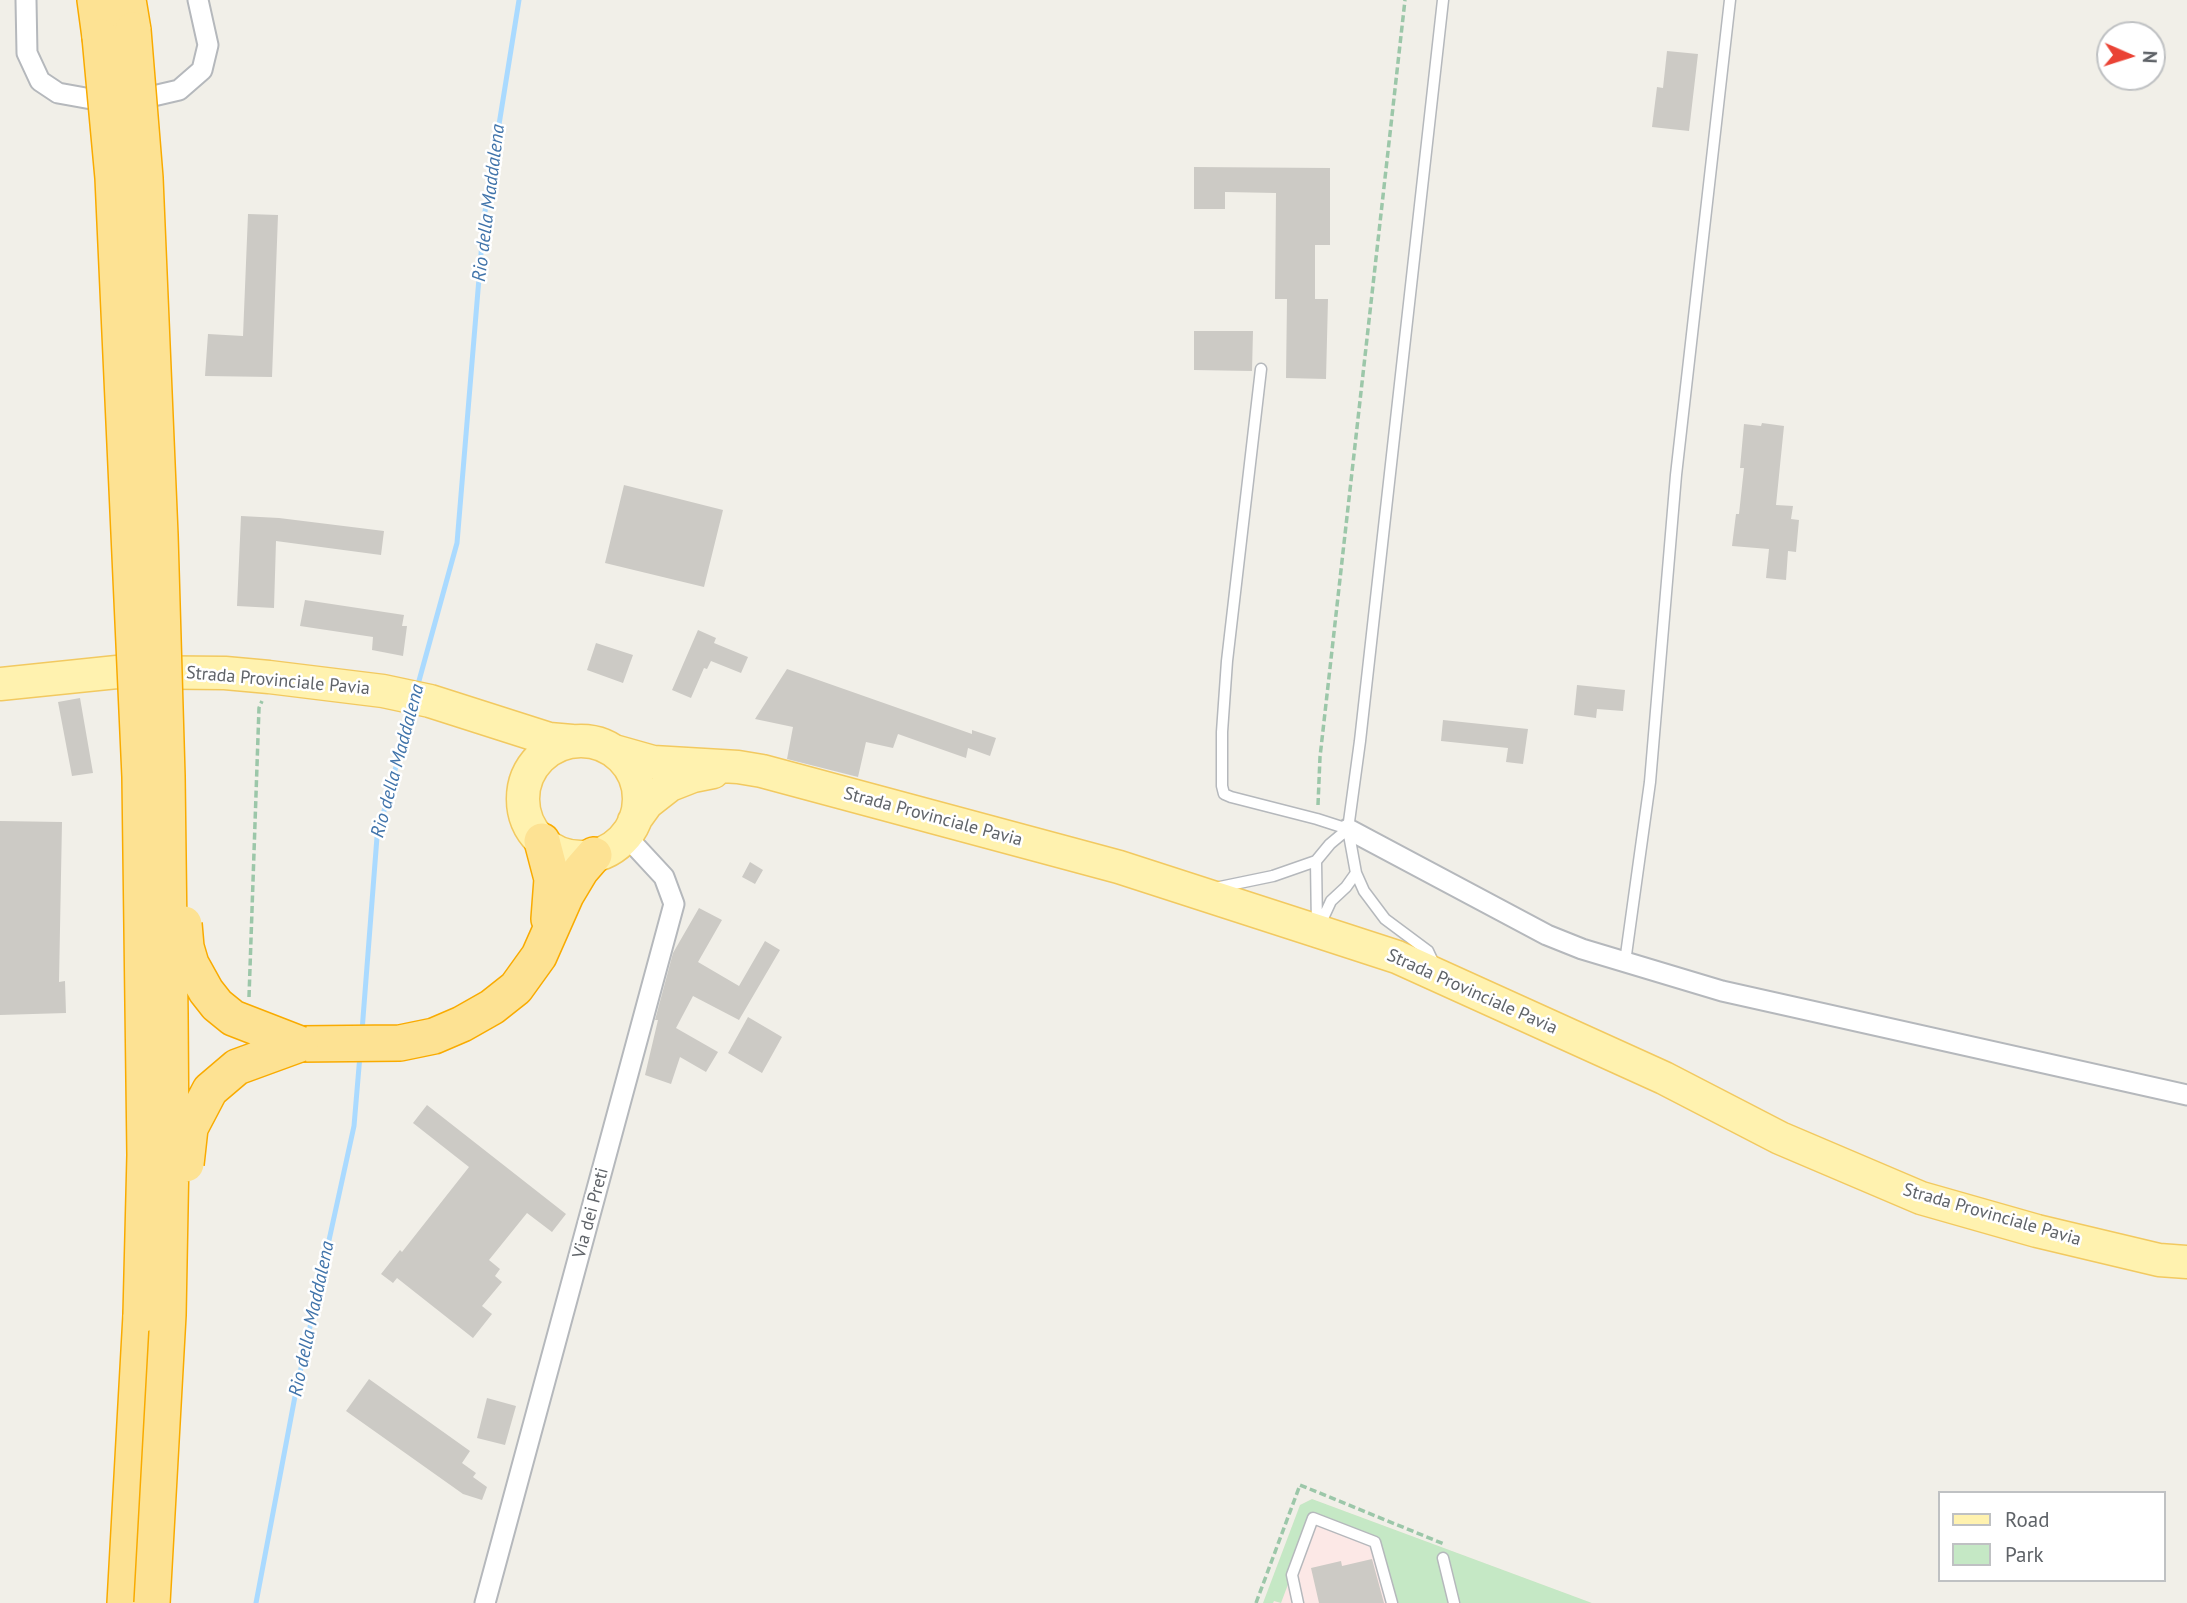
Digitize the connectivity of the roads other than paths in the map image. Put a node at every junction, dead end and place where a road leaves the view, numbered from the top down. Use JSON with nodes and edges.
{"nodes":[{"id":1,"x":26,"y":0,"type":"edge"},
{"id":2,"x":95,"y":0,"type":"edge"},
{"id":3,"x":198,"y":0,"type":"edge"},
{"id":4,"x":1443,"y":0,"type":"edge"},
{"id":5,"x":1730,"y":0,"type":"edge"},
{"id":6,"x":121,"y":22,"type":"edge"},
{"id":7,"x":1261,"y":369,"type":"dead end"},
{"id":8,"x":0,"y":684,"type":"edge"},
{"id":9,"x":430,"y":701,"type":"junction"},
{"id":10,"x":572,"y":741,"type":"junction"},
{"id":11,"x":614,"y":751,"type":"junction"},
{"id":12,"x":738,"y":767,"type":"junction"},
{"id":13,"x":167,"y":776,"type":"junction"},
{"id":14,"x":523,"y":794,"type":"junction"},
{"id":15,"x":630,"y":829,"type":"junction"},
{"id":16,"x":1348,"y":829,"type":"junction"},
{"id":17,"x":542,"y":841,"type":"junction"},
{"id":18,"x":594,"y":855,"type":"junction"},
{"id":19,"x":1316,"y":861,"type":"junction"},
{"id":20,"x":1356,"y":873,"type":"junction"},
{"id":21,"x":1196,"y":892,"type":"junction"},
{"id":22,"x":1317,"y":931,"type":"junction"},
{"id":23,"x":539,"y":956,"type":"junction"},
{"id":24,"x":1625,"y":962,"type":"junction"},
{"id":25,"x":1439,"y":976,"type":"junction"},
{"id":26,"x":300,"y":1044,"type":"junction"},
{"id":27,"x":2187,"y":1095,"type":"edge"},
{"id":28,"x":2187,"y":1262,"type":"edge"},
{"id":29,"x":168,"y":1315,"type":"junction"},
{"id":30,"x":1443,"y":1558,"type":"dead end"},
{"id":31,"x":125,"y":1603,"type":"edge"},
{"id":32,"x":152,"y":1603,"type":"edge"},
{"id":33,"x":485,"y":1603,"type":"edge"},
{"id":34,"x":1298,"y":1603,"type":"edge"},
{"id":35,"x":1391,"y":1603,"type":"edge"},
{"id":36,"x":1454,"y":1603,"type":"edge"}],
"edges":[{"from":1,"to":3,"type":"street"},
{"from":2,"to":6,"type":"highway"},
{"from":4,"to":16,"type":"lane"},
{"from":5,"to":24,"type":"lane"},
{"from":6,"to":13,"type":"highway","bridge":true},
{"from":6,"to":31,"type":"highway","bridge":true},
{"from":7,"to":16,"type":"lane"},
{"from":8,"to":9,"type":"main road","name":"Strada Provinciale Pavia"},
{"from":9,"to":10,"type":"main road","name":"Strada Provinciale Pavia"},
{"from":9,"to":14,"type":"main road","name":"Strada Provinciale Pavia"},
{"from":10,"to":11,"type":"main road","name":"Strada Provinciale Pavia"},
{"from":10,"to":14,"type":"main road"},
{"from":11,"to":12,"type":"main road","name":"Strada Provinciale Pavia"},
{"from":11,"to":15,"type":"main road"},
{"from":12,"to":15,"type":"main road","name":"Strada Provinciale Pavia"},
{"from":12,"to":21,"type":"main road","name":"Strada Provinciale Pavia"},
{"from":13,"to":26,"type":"highway","bridge":true},
{"from":13,"to":29,"type":"highway","bridge":true},
{"from":14,"to":17,"type":"main road","name":"Strada Provinciale Pavia"},
{"from":15,"to":18,"type":"main road","name":"Strada Provinciale Pavia"},
{"from":15,"to":33,"type":"street","name":"Via dei Preti"},
{"from":16,"to":19,"type":"lane"},
{"from":16,"to":20,"type":"lane"},
{"from":16,"to":24,"type":"street"},
{"from":17,"to":18,"type":"main road"},
{"from":17,"to":23,"type":"highway"},
{"from":18,"to":23,"type":"highway"},
{"from":19,"to":21,"type":"lane"},
{"from":19,"to":22,"type":"lane"},
{"from":20,"to":22,"type":"lane"},
{"from":20,"to":25,"type":"lane"},
{"from":21,"to":22,"type":"main road","name":"Strada Provinciale Pavia"},
{"from":22,"to":25,"type":"main road","name":"Strada Provinciale Pavia"},
{"from":23,"to":26,"type":"highway"},
{"from":24,"to":27,"type":"street"},
{"from":25,"to":28,"type":"main road","name":"Strada Provinciale Pavia"},
{"from":26,"to":29,"type":"highway","bridge":true},
{"from":29,"to":32,"type":"highway","bridge":true},
{"from":30,"to":36,"type":"lane"},
{"from":34,"to":35,"type":"lane"}]}
